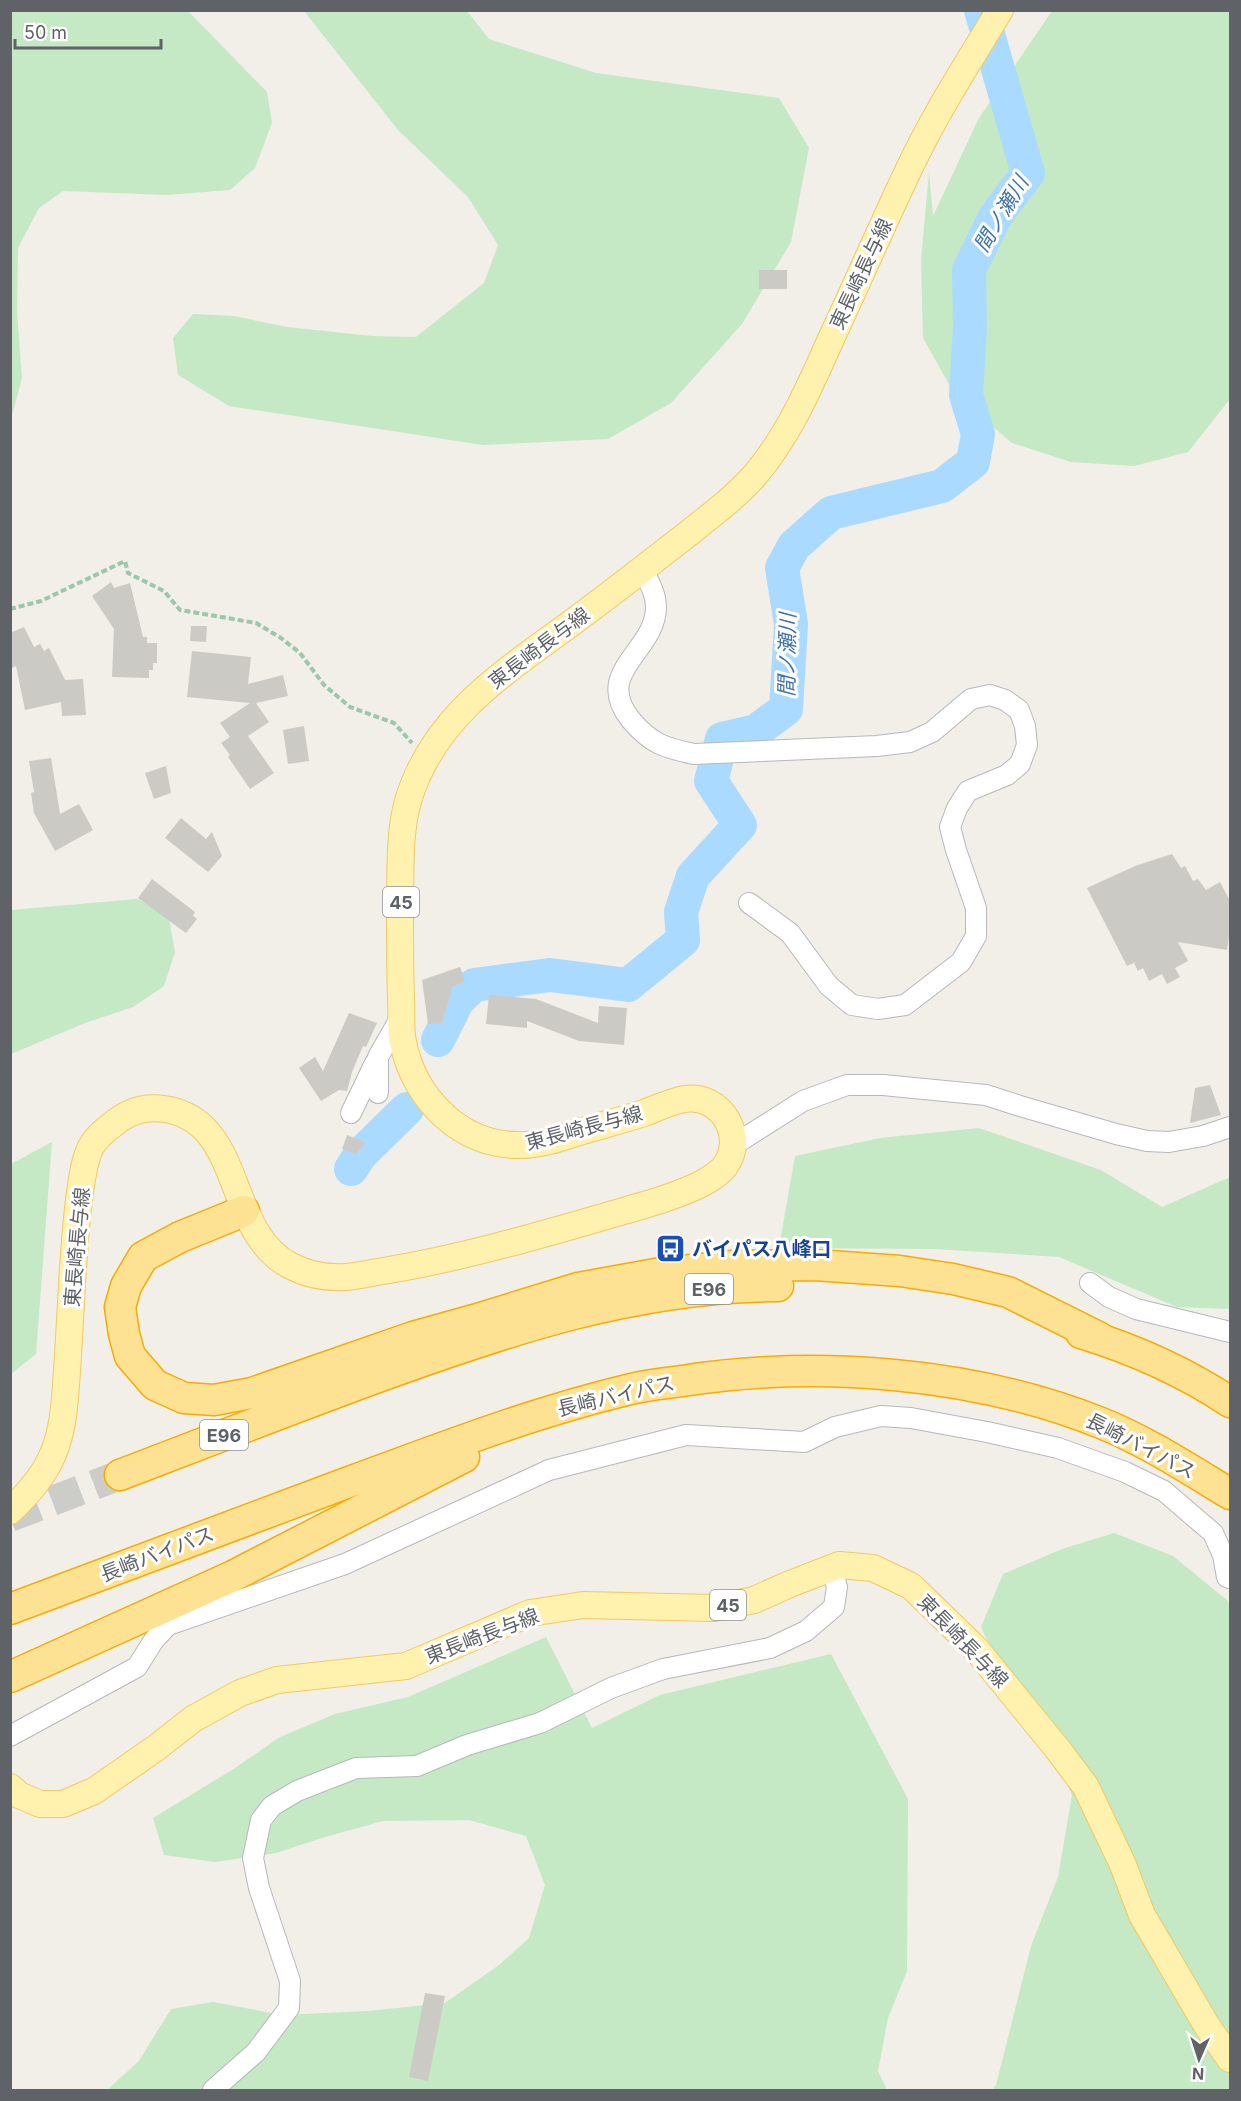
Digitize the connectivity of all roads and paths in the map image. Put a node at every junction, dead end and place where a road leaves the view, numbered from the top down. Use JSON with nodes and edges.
{"nodes":[{"id":1,"x":1000,"y":10,"type":"edge"},
{"id":2,"x":642,"y":570,"type":"junction"},
{"id":3,"x":10,"y":609,"type":"edge"},
{"id":4,"x":429,"y":753,"type":"junction"},
{"id":5,"x":749,"y":903,"type":"dead end"},
{"id":6,"x":402,"y":1015,"type":"junction"},
{"id":7,"x":378,"y":1058,"type":"junction"},
{"id":8,"x":378,"y":1093,"type":"dead end"},
{"id":9,"x":351,"y":1113,"type":"dead end"},
{"id":10,"x":1230,"y":1127,"type":"edge"},
{"id":11,"x":732,"y":1146,"type":"junction"},
{"id":12,"x":244,"y":1211,"type":"junction"},
{"id":13,"x":1090,"y":1283,"type":"dead end"},
{"id":14,"x":474,"y":1320,"type":"junction"},
{"id":15,"x":1230,"y":1332,"type":"edge"},
{"id":16,"x":1100,"y":1338,"type":"junction"},
{"id":17,"x":328,"y":1395,"type":"junction"},
{"id":18,"x":1230,"y":1402,"type":"edge"},
{"id":19,"x":543,"y":1413,"type":"junction"},
{"id":20,"x":120,"y":1475,"type":"tunnel mouth"},
{"id":21,"x":1230,"y":1494,"type":"edge"},
{"id":22,"x":10,"y":1511,"type":"edge"},
{"id":23,"x":831,"y":1567,"type":"junction"},
{"id":24,"x":1230,"y":1578,"type":"edge"},
{"id":25,"x":10,"y":1609,"type":"edge"},
{"id":26,"x":10,"y":1677,"type":"edge"},
{"id":27,"x":10,"y":1736,"type":"edge"},
{"id":28,"x":10,"y":1786,"type":"edge"},
{"id":29,"x":1230,"y":2059,"type":"edge"},
{"id":30,"x":213,"y":2091,"type":"edge"}],
"edges":[{"from":1,"to":2,"type":"main road","name":"東長崎長与線","number":"45"},
{"from":2,"to":4,"type":"main road","name":"東長崎長与線","number":"45"},
{"from":2,"to":5,"type":"street"},
{"from":3,"to":4,"type":"path"},
{"from":4,"to":6,"type":"main road","name":"東長崎長与線","number":"45"},
{"from":6,"to":7,"type":"street"},
{"from":6,"to":11,"type":"main road","name":"東長崎長与線","number":"45"},
{"from":7,"to":8,"type":"street"},
{"from":7,"to":9,"type":"street"},
{"from":10,"to":11,"type":"street"},
{"from":11,"to":12,"type":"main road","name":"東長崎長与線"},
{"from":12,"to":14,"type":"highway"},
{"from":12,"to":22,"type":"main road","name":"東長崎長与線"},
{"from":13,"to":15,"type":"street"},
{"from":14,"to":16,"type":"highway"},
{"from":14,"to":17,"type":"highway"},
{"from":16,"to":17,"type":"highway","number":"E96"},
{"from":16,"to":18,"type":"highway","number":"E96"},
{"from":17,"to":20,"type":"highway","number":"E96"},
{"from":19,"to":21,"type":"highway","name":"長崎バイパス"},
{"from":19,"to":25,"type":"highway","name":"長崎バイパス"},
{"from":19,"to":26,"type":"highway"},
{"from":23,"to":28,"type":"main road","name":"東長崎長与線","number":"45"},
{"from":23,"to":29,"type":"main road","name":"東長崎長与線","number":"45"},
{"from":23,"to":30,"type":"street"},
{"from":24,"to":27,"type":"street"}]}
